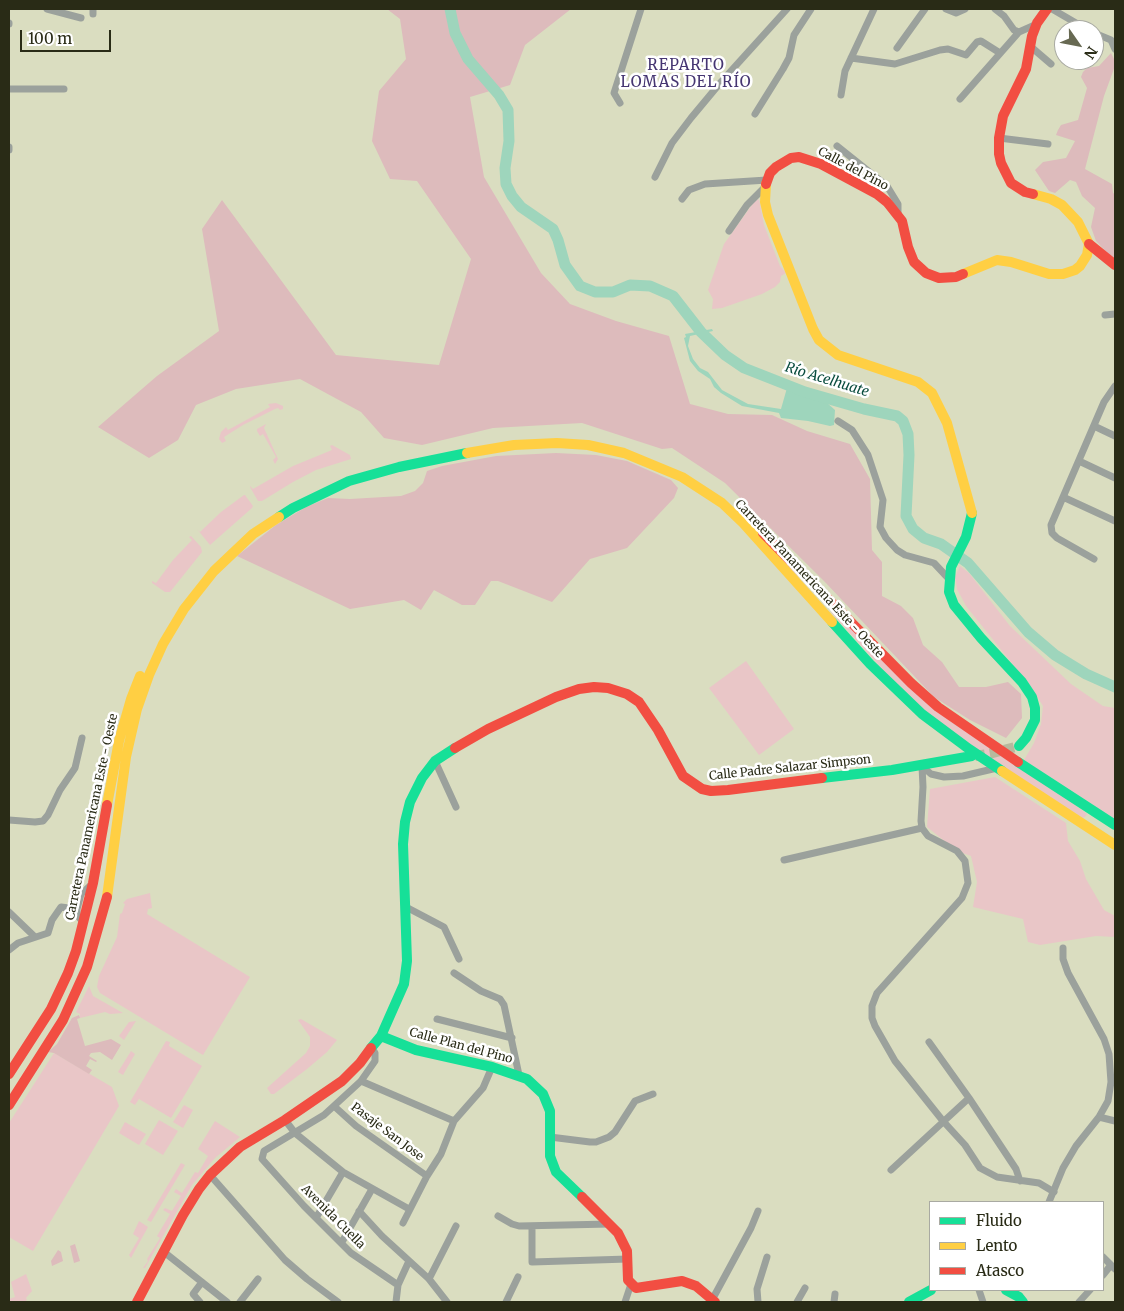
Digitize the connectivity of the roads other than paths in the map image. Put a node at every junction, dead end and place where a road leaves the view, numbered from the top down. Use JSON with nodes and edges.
{"nodes":[{"id":1,"x":47,"y":9,"type":"edge"},
{"id":2,"x":641,"y":9,"type":"edge"},
{"id":3,"x":787,"y":9,"type":"edge"},
{"id":4,"x":811,"y":9,"type":"edge"},
{"id":5,"x":874,"y":9,"type":"edge"},
{"id":6,"x":925,"y":9,"type":"edge"},
{"id":7,"x":946,"y":9,"type":"edge"},
{"id":8,"x":965,"y":9,"type":"edge"},
{"id":9,"x":994,"y":9,"type":"edge"},
{"id":10,"x":1047,"y":9,"type":"edge"},
{"id":11,"x":1052,"y":9,"type":"edge"},
{"id":12,"x":81,"y":18,"type":"dead end"},
{"id":13,"x":1071,"y":20,"type":"edge"},
{"id":14,"x":1037,"y":24,"type":"junction"},
{"id":15,"x":1019,"y":32,"type":"junction"},
{"id":16,"x":1104,"y":37,"type":"edge"},
{"id":17,"x":1030,"y":46,"type":"junction"},
{"id":18,"x":897,"y":48,"type":"dead end"},
{"id":19,"x":1115,"y":49,"type":"edge"},
{"id":20,"x":1000,"y":54,"type":"junction"},
{"id":21,"x":851,"y":58,"type":"junction"},
{"id":22,"x":1051,"y":64,"type":"dead end"},
{"id":23,"x":9,"y":89,"type":"edge"},
{"id":24,"x":64,"y":89,"type":"dead end"},
{"id":25,"x":841,"y":95,"type":"dead end"},
{"id":26,"x":960,"y":99,"type":"dead end"},
{"id":27,"x":620,"y":102,"type":"dead end"},
{"id":28,"x":755,"y":114,"type":"dead end"},
{"id":29,"x":999,"y":138,"type":"junction"},
{"id":30,"x":1048,"y":144,"type":"dead end"},
{"id":31,"x":837,"y":146,"type":"dead end"},
{"id":32,"x":655,"y":177,"type":"dead end"},
{"id":33,"x":766,"y":183,"type":"junction"},
{"id":34,"x":682,"y":199,"type":"dead end"},
{"id":35,"x":898,"y":214,"type":"junction"},
{"id":36,"x":729,"y":230,"type":"dead end"},
{"id":37,"x":1089,"y":244,"type":"junction"},
{"id":38,"x":1115,"y":265,"type":"edge"},
{"id":39,"x":1115,"y":314,"type":"edge"},
{"id":40,"x":1105,"y":315,"type":"dead end"},
{"id":41,"x":1114,"y":388,"type":"edge"},
{"id":42,"x":838,"y":421,"type":"dead end"},
{"id":43,"x":1094,"y":426,"type":"junction"},
{"id":44,"x":1115,"y":436,"type":"edge"},
{"id":45,"x":1079,"y":461,"type":"junction"},
{"id":46,"x":1115,"y":478,"type":"edge"},
{"id":47,"x":1063,"y":497,"type":"junction"},
{"id":48,"x":1115,"y":521,"type":"edge"},
{"id":49,"x":1094,"y":559,"type":"dead end"},
{"id":50,"x":949,"y":579,"type":"junction"},
{"id":51,"x":82,"y":738,"type":"dead end"},
{"id":52,"x":1019,"y":746,"type":"tunnel mouth"},
{"id":53,"x":972,"y":756,"type":"tunnel mouth"},
{"id":54,"x":435,"y":761,"type":"junction"},
{"id":55,"x":922,"y":766,"type":"junction"},
{"id":56,"x":998,"y":768,"type":"junction"},
{"id":57,"x":456,"y":807,"type":"dead end"},
{"id":58,"x":1086,"y":808,"type":"junction"},
{"id":59,"x":9,"y":820,"type":"edge"},
{"id":60,"x":1078,"y":820,"type":"junction"},
{"id":61,"x":1114,"y":824,"type":"edge"},
{"id":62,"x":922,"y":828,"type":"junction"},
{"id":63,"x":1103,"y":837,"type":"junction"},
{"id":64,"x":1115,"y":845,"type":"edge"},
{"id":65,"x":784,"y":860,"type":"dead end"},
{"id":66,"x":93,"y":882,"type":"junction"},
{"id":67,"x":406,"y":907,"type":"junction"},
{"id":68,"x":77,"y":909,"type":"junction"},
{"id":69,"x":9,"y":912,"type":"edge"},
{"id":70,"x":83,"y":922,"type":"junction"},
{"id":71,"x":35,"y":937,"type":"junction"},
{"id":72,"x":1063,"y":948,"type":"dead end"},
{"id":73,"x":9,"y":950,"type":"edge"},
{"id":74,"x":459,"y":959,"type":"dead end"},
{"id":75,"x":454,"y":973,"type":"dead end"},
{"id":76,"x":437,"y":1019,"type":"dead end"},
{"id":77,"x":381,"y":1036,"type":"junction"},
{"id":78,"x":512,"y":1038,"type":"junction"},
{"id":79,"x":929,"y":1042,"type":"dead end"},
{"id":80,"x":372,"y":1048,"type":"junction"},
{"id":81,"x":492,"y":1067,"type":"junction"},
{"id":82,"x":9,"y":1074,"type":"edge"},
{"id":83,"x":519,"y":1075,"type":"junction"},
{"id":84,"x":361,"y":1081,"type":"junction"},
{"id":85,"x":653,"y":1094,"type":"dead end"},
{"id":86,"x":969,"y":1098,"type":"junction"},
{"id":87,"x":10,"y":1101,"type":"edge"},
{"id":88,"x":334,"y":1106,"type":"junction"},
{"id":89,"x":1099,"y":1118,"type":"junction"},
{"id":90,"x":285,"y":1120,"type":"junction"},
{"id":91,"x":454,"y":1121,"type":"junction"},
{"id":92,"x":943,"y":1121,"type":"junction"},
{"id":93,"x":1115,"y":1122,"type":"edge"},
{"id":94,"x":295,"y":1133,"type":"junction"},
{"id":95,"x":550,"y":1137,"type":"junction"},
{"id":96,"x":890,"y":1170,"type":"dead end"},
{"id":97,"x":344,"y":1172,"type":"junction"},
{"id":98,"x":210,"y":1175,"type":"junction"},
{"id":99,"x":427,"y":1176,"type":"junction"},
{"id":100,"x":1020,"y":1181,"type":"junction"},
{"id":101,"x":372,"y":1189,"type":"junction"},
{"id":102,"x":1054,"y":1192,"type":"junction"},
{"id":103,"x":1050,"y":1201,"type":"edge"},
{"id":104,"x":409,"y":1209,"type":"junction"},
{"id":105,"x":360,"y":1211,"type":"junction"},
{"id":106,"x":758,"y":1211,"type":"dead end"},
{"id":107,"x":498,"y":1216,"type":"dead end"},
{"id":108,"x":316,"y":1218,"type":"junction"},
{"id":109,"x":403,"y":1223,"type":"dead end"},
{"id":110,"x":610,"y":1224,"type":"junction"},
{"id":111,"x":456,"y":1226,"type":"dead end"},
{"id":112,"x":532,"y":1226,"type":"junction"},
{"id":113,"x":342,"y":1242,"type":"junction"},
{"id":114,"x":164,"y":1252,"type":"junction"},
{"id":115,"x":767,"y":1257,"type":"dead end"},
{"id":116,"x":1104,"y":1258,"type":"edge"},
{"id":117,"x":628,"y":1259,"type":"junction"},
{"id":118,"x":410,"y":1261,"type":"junction"},
{"id":119,"x":1113,"y":1267,"type":"edge"},
{"id":120,"x":518,"y":1277,"type":"dead end"},
{"id":121,"x":429,"y":1278,"type":"junction"},
{"id":122,"x":258,"y":1279,"type":"dead end"},
{"id":123,"x":202,"y":1282,"type":"junction"},
{"id":124,"x":631,"y":1284,"type":"junction"},
{"id":125,"x":398,"y":1285,"type":"junction"},
{"id":126,"x":805,"y":1288,"type":"dead end"},
{"id":127,"x":930,"y":1291,"type":"edge"},
{"id":128,"x":1009,"y":1291,"type":"edge"},
{"id":129,"x":1089,"y":1291,"type":"edge"},
{"id":130,"x":835,"y":1294,"type":"dead end"},
{"id":131,"x":1022,"y":1296,"type":"edge"},
{"id":132,"x":713,"y":1301,"type":"edge"},
{"id":133,"x":915,"y":1301,"type":"edge"},
{"id":134,"x":137,"y":1302,"type":"edge"},
{"id":135,"x":200,"y":1302,"type":"edge"},
{"id":136,"x":227,"y":1302,"type":"edge"},
{"id":137,"x":240,"y":1302,"type":"edge"},
{"id":138,"x":338,"y":1302,"type":"edge"},
{"id":139,"x":396,"y":1302,"type":"edge"},
{"id":140,"x":447,"y":1302,"type":"edge"},
{"id":141,"x":506,"y":1302,"type":"edge"},
{"id":142,"x":625,"y":1302,"type":"edge"},
{"id":143,"x":758,"y":1302,"type":"edge"},
{"id":144,"x":797,"y":1302,"type":"edge"},
{"id":145,"x":834,"y":1302,"type":"edge"},
{"id":146,"x":1079,"y":1302,"type":"edge"}],
"edges":[{"from":1,"to":12,"type":"street"},
{"from":2,"to":27,"type":"street"},
{"from":3,"to":32,"type":"street"},
{"from":4,"to":28,"type":"street"},
{"from":5,"to":21,"type":"street"},
{"from":6,"to":18,"type":"street"},
{"from":7,"to":8,"type":"street"},
{"from":9,"to":15,"type":"street"},
{"from":10,"to":14,"type":"main road"},
{"from":11,"to":13,"type":"street"},
{"from":14,"to":15,"type":"street"},
{"from":14,"to":17,"type":"main road"},
{"from":15,"to":20,"type":"street"},
{"from":16,"to":19,"type":"street"},
{"from":17,"to":22,"type":"street"},
{"from":17,"to":29,"type":"main road"},
{"from":20,"to":21,"type":"street"},
{"from":20,"to":26,"type":"street"},
{"from":21,"to":25,"type":"street"},
{"from":23,"to":24,"type":"street"},
{"from":29,"to":30,"type":"street"},
{"from":29,"to":37,"type":"main road"},
{"from":31,"to":35,"type":"street"},
{"from":33,"to":34,"type":"street"},
{"from":33,"to":35,"type":"main road","name":"Calle del Pino"},
{"from":33,"to":36,"type":"street"},
{"from":33,"to":50,"type":"main road"},
{"from":35,"to":37,"type":"main road","name":"Calle del Pino"},
{"from":37,"to":38,"type":"main road"},
{"from":39,"to":40,"type":"street"},
{"from":41,"to":43,"type":"street"},
{"from":42,"to":50,"type":"street"},
{"from":43,"to":44,"type":"street"},
{"from":43,"to":45,"type":"street"},
{"from":45,"to":46,"type":"street"},
{"from":45,"to":47,"type":"street"},
{"from":47,"to":48,"type":"street"},
{"from":47,"to":49,"type":"street"},
{"from":50,"to":52,"type":"main road"},
{"from":51,"to":59,"type":"street"},
{"from":53,"to":55,"type":"main road","name":"Calle Padre Salazar Simpson"},
{"from":54,"to":55,"type":"main road","name":"Calle Padre Salazar Simpson"},
{"from":54,"to":57,"type":"street"},
{"from":54,"to":67,"type":"main road","name":"Calle Padre Salazar Simpson"},
{"from":55,"to":56,"type":"street"},
{"from":55,"to":62,"type":"street"},
{"from":56,"to":60,"type":"main road","name":"Carretera Panamericana Este - Oeste"},
{"from":56,"to":87,"type":"main road","name":"Carretera Panamericana Este - Oeste"},
{"from":58,"to":60,"type":"main road"},
{"from":58,"to":61,"type":"main road","name":"Carretera Panamericana Este - Oeste"},
{"from":58,"to":66,"type":"main road","name":"Carretera Panamericana Este - Oeste"},
{"from":60,"to":63,"type":"main road","name":"Carretera Panamericana Este - Oeste"},
{"from":61,"to":63,"type":"main road"},
{"from":62,"to":65,"type":"street"},
{"from":62,"to":92,"type":"street"},
{"from":63,"to":64,"type":"main road","name":"Carretera Panamericana Este - Oeste"},
{"from":66,"to":68,"type":"street"},
{"from":66,"to":70,"type":"main road","name":"Carretera Panamericana Este - Oeste"},
{"from":67,"to":74,"type":"street"},
{"from":67,"to":77,"type":"main road","name":"Calle Padre Salazar Simpson"},
{"from":68,"to":70,"type":"street"},
{"from":68,"to":71,"type":"street"},
{"from":69,"to":71,"type":"street"},
{"from":70,"to":82,"type":"main road","name":"Carretera Panamericana Este - Oeste"},
{"from":71,"to":73,"type":"street"},
{"from":72,"to":89,"type":"street"},
{"from":75,"to":78,"type":"street"},
{"from":76,"to":78,"type":"street"},
{"from":77,"to":80,"type":"main road","name":"Calle Padre Salazar Simpson"},
{"from":77,"to":81,"type":"main road","name":"Calle Plan del Pino"},
{"from":78,"to":83,"type":"street"},
{"from":79,"to":86,"type":"street"},
{"from":80,"to":84,"type":"street"},
{"from":80,"to":90,"type":"main road","name":"Calle Padre Salazar Simpson"},
{"from":81,"to":83,"type":"main road","name":"Calle Plan del Pino"},
{"from":81,"to":91,"type":"street"},
{"from":83,"to":95,"type":"main road","name":"Calle Plan del Pino"},
{"from":84,"to":88,"type":"street"},
{"from":84,"to":91,"type":"street"},
{"from":85,"to":95,"type":"street"},
{"from":86,"to":92,"type":"street"},
{"from":86,"to":100,"type":"street"},
{"from":88,"to":94,"type":"street"},
{"from":88,"to":99,"type":"street","name":"Pasaje San Jose"},
{"from":89,"to":93,"type":"street"},
{"from":89,"to":102,"type":"street"},
{"from":90,"to":94,"type":"street"},
{"from":90,"to":98,"type":"main road","name":"Calle Padre Salazar Simpson"},
{"from":91,"to":99,"type":"street"},
{"from":92,"to":96,"type":"street"},
{"from":92,"to":100,"type":"street"},
{"from":94,"to":97,"type":"street"},
{"from":94,"to":108,"type":"street","name":"Avenida Cuella"},
{"from":95,"to":110,"type":"main road","name":"Calle Plan del Pino"},
{"from":97,"to":101,"type":"street"},
{"from":97,"to":108,"type":"street"},
{"from":98,"to":114,"type":"main road","name":"Calle Padre Salazar Simpson"},
{"from":98,"to":138,"type":"street"},
{"from":99,"to":104,"type":"street"},
{"from":100,"to":102,"type":"street"},
{"from":101,"to":104,"type":"street"},
{"from":101,"to":105,"type":"street"},
{"from":102,"to":103,"type":"street"},
{"from":104,"to":109,"type":"street"},
{"from":105,"to":113,"type":"street"},
{"from":105,"to":118,"type":"street"},
{"from":106,"to":132,"type":"street"},
{"from":107,"to":112,"type":"street"},
{"from":108,"to":113,"type":"street","name":"Avenida Cuella"},
{"from":110,"to":112,"type":"street"},
{"from":110,"to":117,"type":"main road","name":"Calle Plan del Pino"},
{"from":111,"to":121,"type":"street"},
{"from":112,"to":117,"type":"street"},
{"from":113,"to":125,"type":"street","name":"Avenida Cuella"},
{"from":114,"to":123,"type":"street"},
{"from":114,"to":134,"type":"main road","name":"Calle Padre Salazar Simpson"},
{"from":115,"to":143,"type":"street"},
{"from":116,"to":119,"type":"street"},
{"from":117,"to":124,"type":"main road","name":"Calle Plan del Pino"},
{"from":118,"to":121,"type":"street"},
{"from":118,"to":125,"type":"street"},
{"from":120,"to":141,"type":"street"},
{"from":121,"to":140,"type":"street"},
{"from":122,"to":137,"type":"street"},
{"from":123,"to":135,"type":"street"},
{"from":123,"to":136,"type":"street"},
{"from":124,"to":132,"type":"main road"},
{"from":124,"to":142,"type":"street"},
{"from":125,"to":139,"type":"street"},
{"from":126,"to":144,"type":"street"},
{"from":127,"to":133,"type":"main road"},
{"from":128,"to":131,"type":"main road"},
{"from":129,"to":146,"type":"street"},
{"from":130,"to":145,"type":"street"}]}
